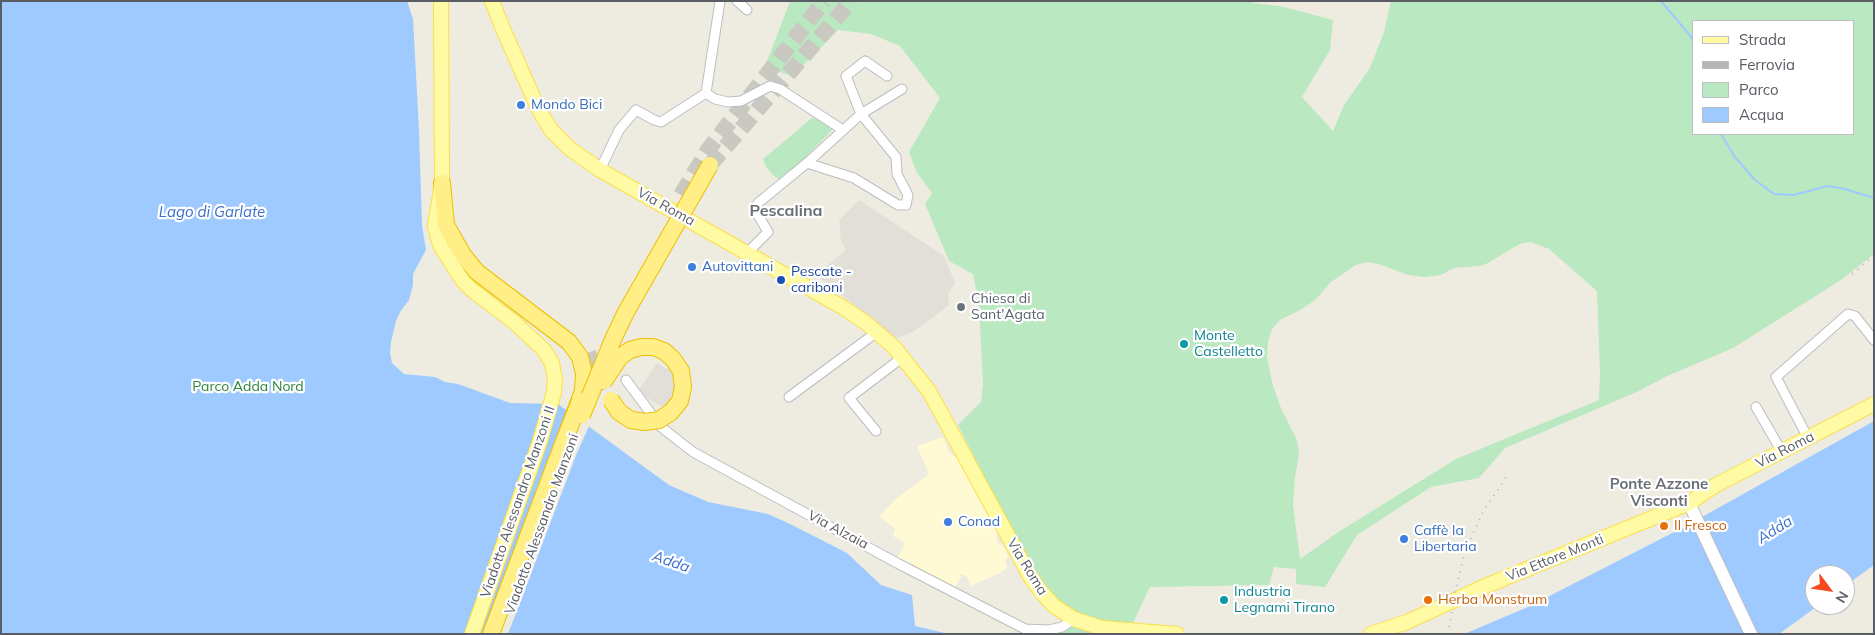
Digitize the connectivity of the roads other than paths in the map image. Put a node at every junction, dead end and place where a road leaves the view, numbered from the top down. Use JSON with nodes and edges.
{"nodes":[{"id":1,"x":492,"y":1,"type":"edge"},
{"id":2,"x":720,"y":1,"type":"edge"},
{"id":3,"x":737,"y":1,"type":"edge"},
{"id":4,"x":443,"y":5,"type":"edge"},
{"id":5,"x":747,"y":10,"type":"dead end"},
{"id":6,"x":887,"y":76,"type":"dead end"},
{"id":7,"x":902,"y":89,"type":"dead end"},
{"id":8,"x":706,"y":93,"type":"junction"},
{"id":9,"x":861,"y":114,"type":"junction"},
{"id":10,"x":843,"y":130,"type":"junction"},
{"id":11,"x":807,"y":163,"type":"junction"},
{"id":12,"x":710,"y":165,"type":"tunnel mouth"},
{"id":13,"x":600,"y":170,"type":"junction"},
{"id":14,"x":445,"y":185,"type":"junction"},
{"id":15,"x":681,"y":195,"type":"tunnel mouth"},
{"id":16,"x":747,"y":253,"type":"junction"},
{"id":17,"x":877,"y":332,"type":"junction"},
{"id":18,"x":1874,"y":340,"type":"edge"},
{"id":19,"x":588,"y":353,"type":"tunnel mouth"},
{"id":20,"x":903,"y":357,"type":"junction"},
{"id":21,"x":626,"y":380,"type":"dead end"},
{"id":22,"x":608,"y":395,"type":"tunnel mouth"},
{"id":23,"x":788,"y":397,"type":"dead end"},
{"id":24,"x":1874,"y":404,"type":"edge"},
{"id":25,"x":1756,"y":407,"type":"dead end"},
{"id":26,"x":1874,"y":410,"type":"edge"},
{"id":27,"x":582,"y":414,"type":"junction"},
{"id":28,"x":876,"y":431,"type":"dead end"},
{"id":29,"x":1808,"y":438,"type":"junction"},
{"id":30,"x":565,"y":439,"type":"junction"},
{"id":31,"x":1782,"y":452,"type":"junction"},
{"id":32,"x":1694,"y":506,"type":"junction"},
{"id":33,"x":1656,"y":517,"type":"joint"},
{"id":34,"x":1074,"y":619,"type":"junction"},
{"id":35,"x":472,"y":634,"type":"edge"},
{"id":36,"x":491,"y":634,"type":"edge"},
{"id":37,"x":502,"y":634,"type":"edge"},
{"id":38,"x":1177,"y":634,"type":"edge"},
{"id":39,"x":1370,"y":634,"type":"edge"},
{"id":40,"x":1751,"y":634,"type":"edge"}],
"edges":[{"from":1,"to":13,"type":"main road","name":"Via Roma"},
{"from":2,"to":8,"type":"street"},
{"from":3,"to":5,"type":"street"},
{"from":4,"to":14,"type":"main road","name":"Viadotto Alessandro Manzoni II"},
{"from":6,"to":9,"type":"street"},
{"from":7,"to":9,"type":"street"},
{"from":8,"to":10,"type":"street"},
{"from":8,"to":13,"type":"street"},
{"from":9,"to":10,"type":"street"},
{"from":9,"to":11,"type":"street"},
{"from":10,"to":11,"type":"street"},
{"from":11,"to":16,"type":"street"},
{"from":12,"to":27,"type":"highway","bridge":true},
{"from":13,"to":16,"type":"main road","name":"Via Roma"},
{"from":14,"to":19,"type":"highway"},
{"from":14,"to":30,"type":"highway","bridge":true},
{"from":14,"to":35,"type":"main road","name":"Viadotto Alessandro Manzoni II"},
{"from":15,"to":30,"type":"highway","bridge":true},
{"from":16,"to":17,"type":"main road","name":"Via Roma"},
{"from":17,"to":20,"type":"main road","name":"Via Roma"},
{"from":17,"to":23,"type":"street"},
{"from":18,"to":29,"type":"street"},
{"from":20,"to":28,"type":"street"},
{"from":20,"to":34,"type":"main road","name":"Via Roma"},
{"from":21,"to":34,"type":"street","name":"Via Alzaia"},
{"from":22,"to":27,"type":"highway","bridge":true},
{"from":24,"to":29,"type":"main road","name":"Via Roma"},
{"from":25,"to":31,"type":"street"},
{"from":26,"to":32,"type":"main road","name":"Via Roma"},
{"from":27,"to":37,"type":"highway","name":"Viadotto Alessandro Manzoni"},
{"from":29,"to":31,"type":"main road","name":"Via Roma"},
{"from":30,"to":36,"type":"highway","name":"Viadotto Alessandro Manzoni"},
{"from":31,"to":32,"type":"main road","name":"Via Roma"},
{"from":32,"to":33,"type":"main road","name":"Via Roma"},
{"from":32,"to":40,"type":"street"},
{"from":33,"to":39,"type":"main road","name":"Via Ettore Monti"},
{"from":34,"to":38,"type":"main road","name":"Via Roma"}]}
